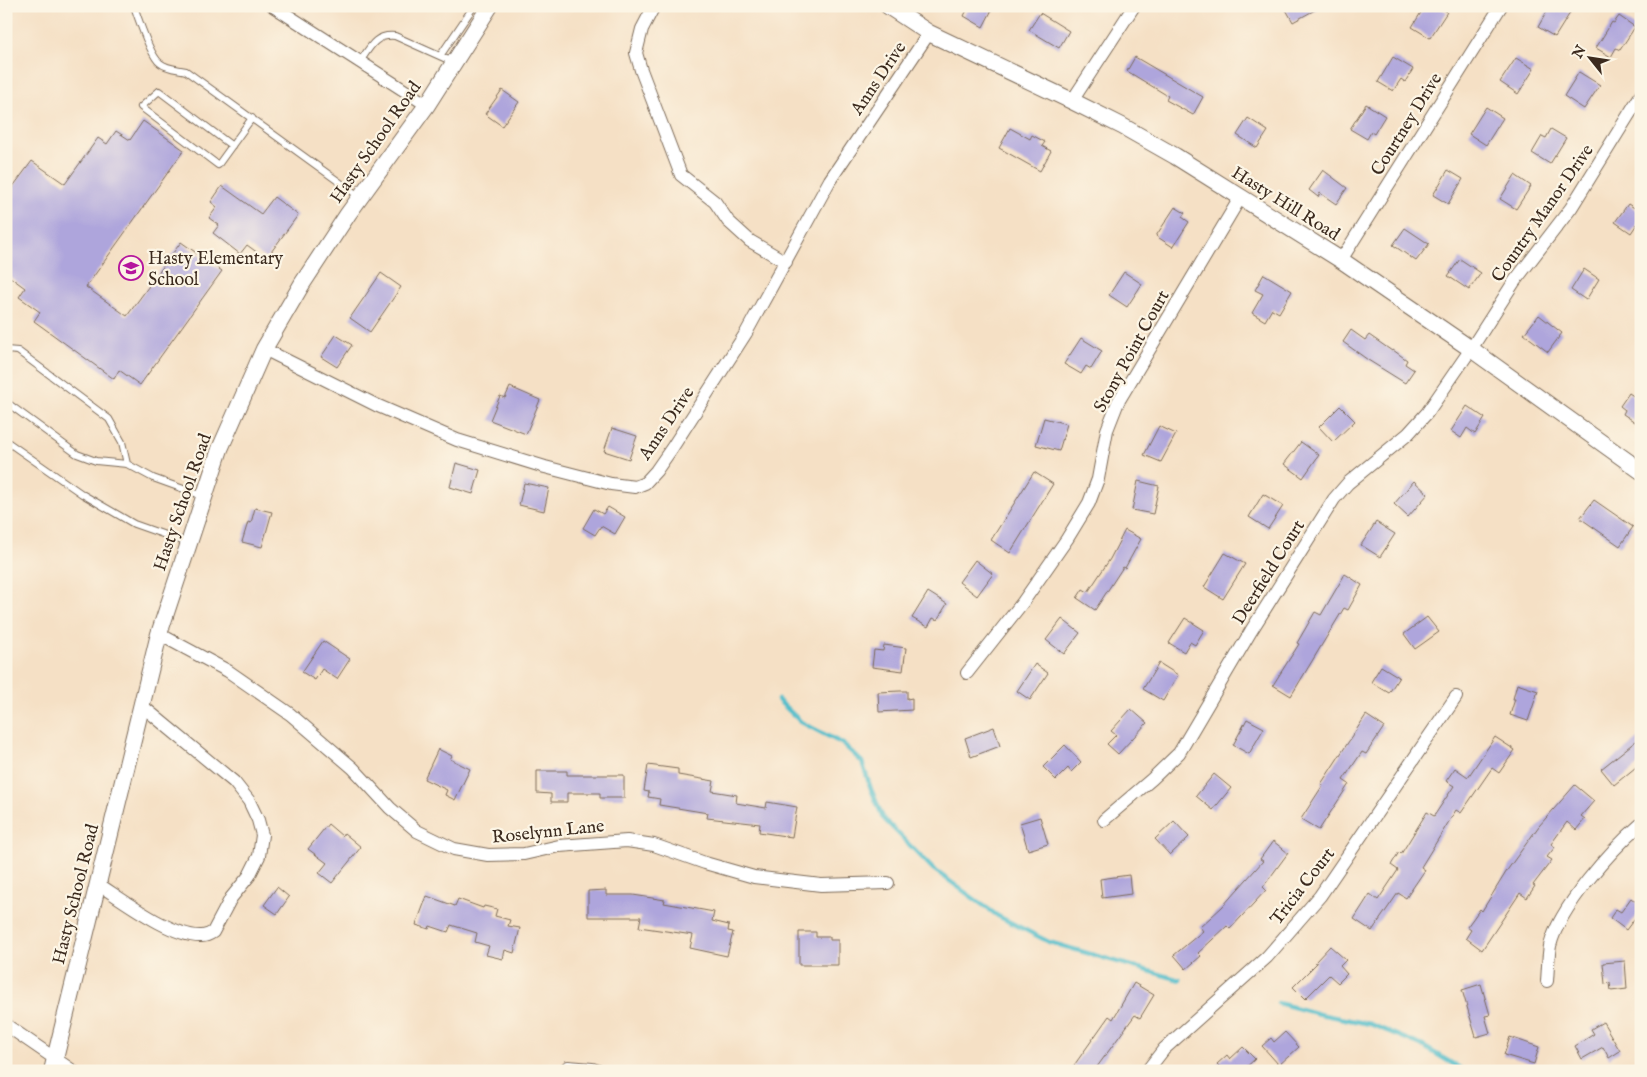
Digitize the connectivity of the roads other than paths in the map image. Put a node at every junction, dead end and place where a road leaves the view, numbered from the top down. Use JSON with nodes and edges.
{"nodes":[{"id":1,"x":134,"y":6,"type":"edge"},
{"id":2,"x":273,"y":6,"type":"edge"},
{"id":3,"x":474,"y":6,"type":"edge"},
{"id":4,"x":490,"y":6,"type":"edge"},
{"id":5,"x":654,"y":6,"type":"edge"},
{"id":6,"x":888,"y":6,"type":"edge"},
{"id":7,"x":1134,"y":6,"type":"edge"},
{"id":8,"x":1501,"y":6,"type":"edge"},
{"id":9,"x":929,"y":33,"type":"junction"},
{"id":10,"x":447,"y":59,"type":"junction"},
{"id":11,"x":360,"y":62,"type":"junction"},
{"id":12,"x":1641,"y":95,"type":"edge"},
{"id":13,"x":1072,"y":100,"type":"junction"},
{"id":14,"x":427,"y":105,"type":"junction"},
{"id":15,"x":252,"y":118,"type":"junction"},
{"id":16,"x":232,"y":146,"type":"junction"},
{"id":17,"x":360,"y":197,"type":"junction"},
{"id":18,"x":1240,"y":198,"type":"junction"},
{"id":19,"x":1341,"y":260,"type":"junction"},
{"id":20,"x":786,"y":262,"type":"junction"},
{"id":21,"x":264,"y":349,"type":"junction"},
{"id":22,"x":1471,"y":349,"type":"junction"},
{"id":23,"x":6,"y":350,"type":"edge"},
{"id":24,"x":6,"y":402,"type":"edge"},
{"id":25,"x":6,"y":441,"type":"edge"},
{"id":26,"x":127,"y":464,"type":"junction"},
{"id":27,"x":1641,"y":471,"type":"edge"},
{"id":28,"x":204,"y":496,"type":"junction"},
{"id":29,"x":188,"y":543,"type":"junction"},
{"id":30,"x":159,"y":634,"type":"junction"},
{"id":31,"x":967,"y":673,"type":"dead end"},
{"id":32,"x":1456,"y":697,"type":"dead end"},
{"id":33,"x":141,"y":705,"type":"junction"},
{"id":34,"x":1104,"y":820,"type":"dead end"},
{"id":35,"x":1641,"y":824,"type":"edge"},
{"id":36,"x":888,"y":883,"type":"dead end"},
{"id":37,"x":98,"y":884,"type":"junction"},
{"id":38,"x":1547,"y":981,"type":"dead end"},
{"id":39,"x":6,"y":1026,"type":"edge"},
{"id":40,"x":54,"y":1064,"type":"edge"},
{"id":41,"x":73,"y":1071,"type":"edge"},
{"id":42,"x":564,"y":1071,"type":"edge"},
{"id":43,"x":598,"y":1071,"type":"edge"},
{"id":44,"x":1147,"y":1071,"type":"edge"}],
"edges":[{"from":1,"to":15,"type":"lane"},
{"from":2,"to":11,"type":"street"},
{"from":3,"to":10,"type":"lane"},
{"from":4,"to":10,"type":"street","name":"Hasty School Road"},
{"from":5,"to":20,"type":"street"},
{"from":6,"to":9,"type":"street","name":"Hasty Hill Road"},
{"from":7,"to":13,"type":"street"},
{"from":8,"to":19,"type":"street","name":"Courtney Drive"},
{"from":9,"to":13,"type":"street","name":"Hasty Hill Road"},
{"from":9,"to":20,"type":"street","name":"Anns Drive"},
{"from":10,"to":11,"type":"lane"},
{"from":10,"to":14,"type":"street","name":"Hasty School Road"},
{"from":11,"to":14,"type":"street"},
{"from":12,"to":22,"type":"street","name":"Country Manor Drive"},
{"from":13,"to":18,"type":"street","name":"Hasty Hill Road"},
{"from":14,"to":17,"type":"street","name":"Hasty School Road"},
{"from":15,"to":16,"type":"lane"},
{"from":15,"to":17,"type":"lane"},
{"from":16,"to":16,"type":"lane"},
{"from":17,"to":21,"type":"street","name":"Hasty School Road"},
{"from":18,"to":19,"type":"street","name":"Hasty Hill Road"},
{"from":18,"to":31,"type":"street","name":"Stony Point Court"},
{"from":19,"to":22,"type":"street","name":"Hasty Hill Road"},
{"from":20,"to":21,"type":"street","name":"Anns Drive"},
{"from":21,"to":28,"type":"street","name":"Hasty School Road"},
{"from":22,"to":27,"type":"street","name":"Hasty Hill Road"},
{"from":22,"to":34,"type":"street","name":"Deerfield Court"},
{"from":23,"to":26,"type":"lane"},
{"from":24,"to":26,"type":"lane"},
{"from":25,"to":29,"type":"lane"},
{"from":26,"to":28,"type":"lane"},
{"from":28,"to":29,"type":"street","name":"Hasty School Road"},
{"from":29,"to":30,"type":"street","name":"Hasty School Road"},
{"from":30,"to":33,"type":"street","name":"Hasty School Road"},
{"from":30,"to":36,"type":"street","name":"Roselynn Lane"},
{"from":32,"to":44,"type":"street","name":"Tricia Court"},
{"from":33,"to":37,"type":"street","name":"Hasty School Road"},
{"from":33,"to":37,"type":"street"},
{"from":35,"to":38,"type":"street"},
{"from":37,"to":40,"type":"street","name":"Hasty School Road"},
{"from":39,"to":40,"type":"street"},
{"from":40,"to":41,"type":"street"},
{"from":42,"to":43,"type":"street"}]}
